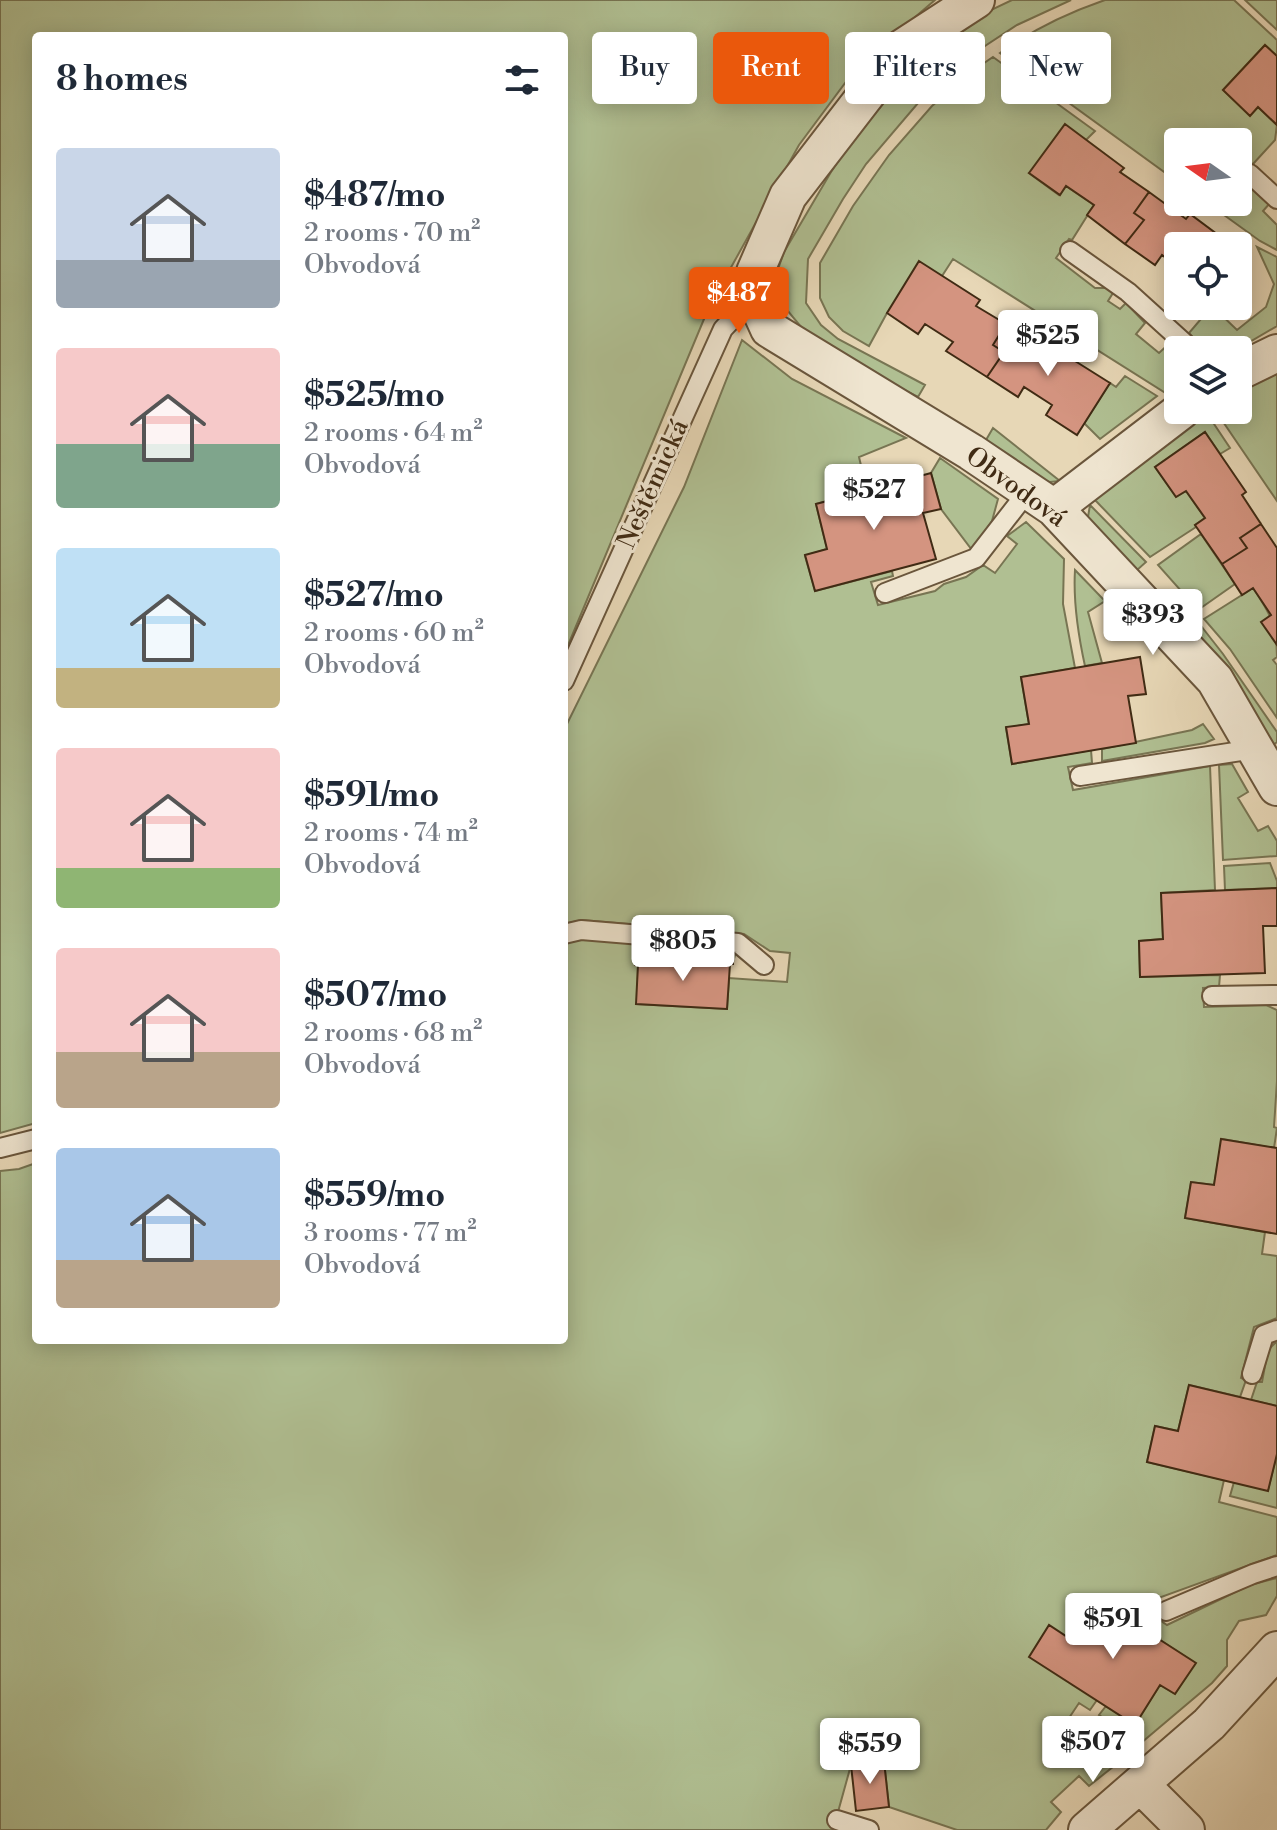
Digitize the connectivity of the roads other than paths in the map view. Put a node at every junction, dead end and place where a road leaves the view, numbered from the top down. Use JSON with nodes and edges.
{"nodes":[{"id":1,"x":976,"y":0,"type":"edge"},
{"id":2,"x":1252,"y":176,"type":"edge"},
{"id":3,"x":1277,"y":199,"type":"edge"},
{"id":4,"x":1070,"y":251,"type":"dead end"},
{"id":5,"x":754,"y":284,"type":"junction"},
{"id":6,"x":1177,"y":336,"type":"edge"},
{"id":7,"x":1277,"y":353,"type":"edge"},
{"id":8,"x":1252,"y":365,"type":"edge"},
{"id":9,"x":1164,"y":421,"type":"edge"},
{"id":10,"x":1041,"y":499,"type":"junction"},
{"id":11,"x":885,"y":593,"type":"dead end"},
{"id":12,"x":568,"y":672,"type":"edge"},
{"id":13,"x":1254,"y":749,"type":"junction"},
{"id":14,"x":1080,"y":776,"type":"dead end"},
{"id":15,"x":1277,"y":787,"type":"edge"},
{"id":16,"x":568,"y":933,"type":"edge"},
{"id":17,"x":764,"y":965,"type":"dead end"},
{"id":18,"x":1277,"y":995,"type":"edge"},
{"id":19,"x":1212,"y":996,"type":"dead end"},
{"id":20,"x":32,"y":1140,"type":"edge"},
{"id":21,"x":0,"y":1148,"type":"edge"},
{"id":22,"x":1277,"y":1330,"type":"edge"},
{"id":23,"x":1252,"y":1374,"type":"dead end"},
{"id":24,"x":1277,"y":1566,"type":"edge"},
{"id":25,"x":1166,"y":1611,"type":"dead end"},
{"id":26,"x":1277,"y":1650,"type":"edge"},
{"id":27,"x":1140,"y":1784,"type":"junction"},
{"id":28,"x":837,"y":1820,"type":"dead end"},
{"id":29,"x":869,"y":1830,"type":"edge"},
{"id":30,"x":1087,"y":1830,"type":"edge"},
{"id":31,"x":1186,"y":1830,"type":"edge"}],
"edges":[{"from":1,"to":5,"type":"street","name":"Neštěmická"},
{"from":2,"to":3,"type":"lane"},
{"from":4,"to":6,"type":"lane"},
{"from":5,"to":10,"type":"street","name":"Obvodová"},
{"from":5,"to":12,"type":"lane","name":"Neštěmická"},
{"from":7,"to":8,"type":"street"},
{"from":9,"to":10,"type":"street"},
{"from":10,"to":11,"type":"lane"},
{"from":10,"to":13,"type":"street","name":"Obvodová"},
{"from":13,"to":14,"type":"lane"},
{"from":13,"to":15,"type":"street","name":"Obvodová"},
{"from":16,"to":17,"type":"lane"},
{"from":18,"to":19,"type":"lane"},
{"from":20,"to":21,"type":"lane"},
{"from":22,"to":23,"type":"lane"},
{"from":24,"to":25,"type":"lane"},
{"from":26,"to":27,"type":"street"},
{"from":27,"to":30,"type":"street"},
{"from":27,"to":31,"type":"street"},
{"from":28,"to":29,"type":"lane"}]}
